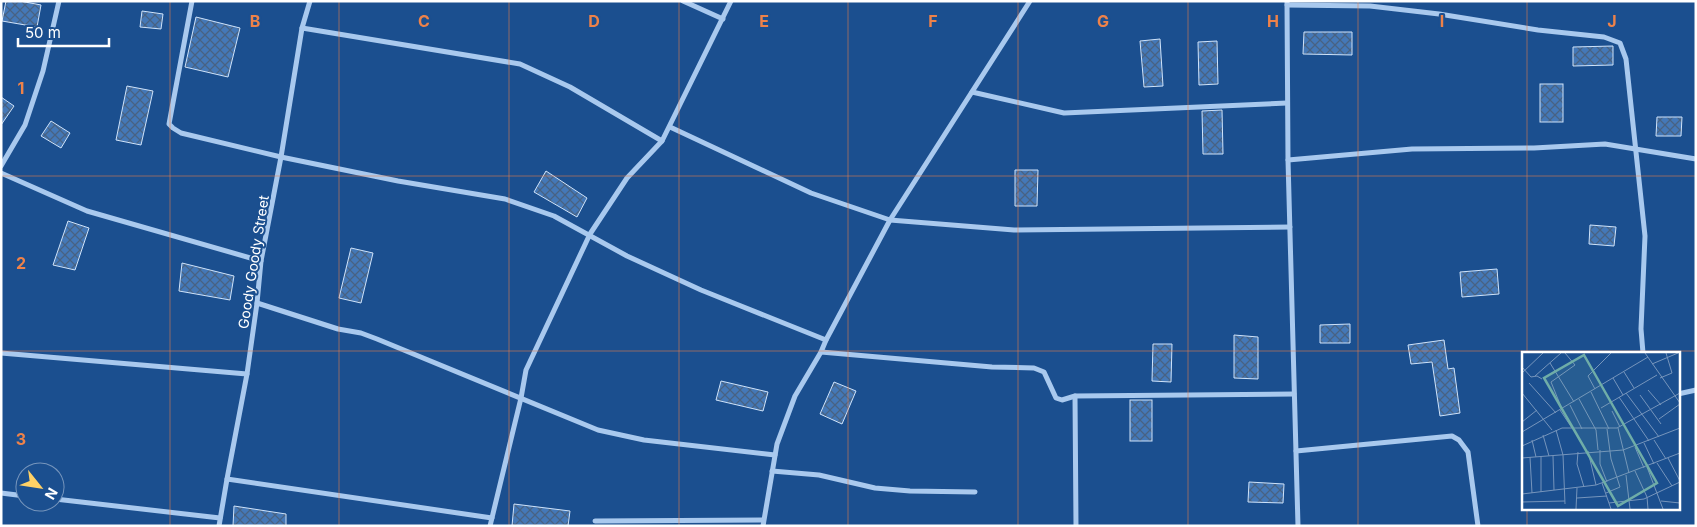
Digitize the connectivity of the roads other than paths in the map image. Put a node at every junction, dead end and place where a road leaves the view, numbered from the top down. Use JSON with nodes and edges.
{"nodes":[{"id":1,"x":59,"y":1,"type":"edge"},
{"id":2,"x":192,"y":1,"type":"edge"},
{"id":3,"x":310,"y":1,"type":"edge"},
{"id":4,"x":683,"y":1,"type":"edge"},
{"id":5,"x":731,"y":1,"type":"edge"},
{"id":6,"x":1030,"y":1,"type":"edge"},
{"id":7,"x":1287,"y":3,"type":"edge"},
{"id":8,"x":723,"y":20,"type":"junction"},
{"id":9,"x":302,"y":28,"type":"junction"},
{"id":10,"x":972,"y":92,"type":"junction"},
{"id":11,"x":1287,"y":103,"type":"junction"},
{"id":12,"x":670,"y":127,"type":"junction"},
{"id":13,"x":662,"y":142,"type":"junction"},
{"id":14,"x":1636,"y":149,"type":"junction"},
{"id":15,"x":281,"y":157,"type":"junction"},
{"id":16,"x":1696,"y":159,"type":"edge"},
{"id":17,"x":1288,"y":160,"type":"junction"},
{"id":18,"x":1,"y":166,"type":"edge"},
{"id":19,"x":1,"y":173,"type":"edge"},
{"id":20,"x":890,"y":220,"type":"junction"},
{"id":21,"x":1290,"y":227,"type":"junction"},
{"id":22,"x":590,"y":234,"type":"junction"},
{"id":23,"x":261,"y":261,"type":"junction"},
{"id":24,"x":257,"y":303,"type":"junction"},
{"id":25,"x":826,"y":340,"type":"junction"},
{"id":26,"x":822,"y":352,"type":"junction"},
{"id":27,"x":1643,"y":352,"type":"edge"},
{"id":28,"x":1,"y":353,"type":"edge"},
{"id":29,"x":247,"y":374,"type":"junction"},
{"id":30,"x":1696,"y":390,"type":"edge"},
{"id":31,"x":1294,"y":394,"type":"junction"},
{"id":32,"x":1680,"y":394,"type":"edge"},
{"id":33,"x":1075,"y":396,"type":"junction"},
{"id":34,"x":521,"y":398,"type":"junction"},
{"id":35,"x":1296,"y":451,"type":"junction"},
{"id":36,"x":775,"y":455,"type":"junction"},
{"id":37,"x":772,"y":471,"type":"junction"},
{"id":38,"x":227,"y":479,"type":"junction"},
{"id":39,"x":975,"y":492,"type":"dead end"},
{"id":40,"x":1,"y":493,"type":"edge"},
{"id":41,"x":15,"y":495,"type":"edge"},
{"id":42,"x":65,"y":500,"type":"edge"},
{"id":43,"x":220,"y":518,"type":"junction"},
{"id":44,"x":492,"y":518,"type":"junction"},
{"id":45,"x":595,"y":520,"type":"dead end"},
{"id":46,"x":763,"y":523,"type":"edge"},
{"id":47,"x":220,"y":526,"type":"edge"},
{"id":48,"x":490,"y":526,"type":"edge"},
{"id":49,"x":1076,"y":526,"type":"edge"},
{"id":50,"x":1298,"y":526,"type":"edge"},
{"id":51,"x":1478,"y":526,"type":"edge"}],
"edges":[{"from":1,"to":18,"type":"street"},
{"from":2,"to":15,"type":"street"},
{"from":3,"to":9,"type":"street","name":"Goody Goody Street"},
{"from":4,"to":8,"type":"street"},
{"from":5,"to":8,"type":"street"},
{"from":6,"to":10,"type":"street"},
{"from":7,"to":11,"type":"street"},
{"from":7,"to":14,"type":"street"},
{"from":8,"to":12,"type":"street"},
{"from":9,"to":13,"type":"street"},
{"from":9,"to":15,"type":"street","name":"Goody Goody Street"},
{"from":10,"to":11,"type":"street"},
{"from":10,"to":20,"type":"street"},
{"from":11,"to":17,"type":"street"},
{"from":12,"to":13,"type":"street"},
{"from":12,"to":20,"type":"street"},
{"from":13,"to":22,"type":"street"},
{"from":14,"to":16,"type":"street"},
{"from":14,"to":17,"type":"street"},
{"from":14,"to":27,"type":"street"},
{"from":15,"to":22,"type":"street"},
{"from":15,"to":23,"type":"street","name":"Goody Goody Street"},
{"from":17,"to":21,"type":"street"},
{"from":19,"to":23,"type":"street"},
{"from":20,"to":21,"type":"street"},
{"from":20,"to":25,"type":"street"},
{"from":21,"to":31,"type":"street"},
{"from":22,"to":25,"type":"street"},
{"from":22,"to":34,"type":"street"},
{"from":23,"to":24,"type":"street","name":"Goody Goody Street"},
{"from":24,"to":29,"type":"street","name":"Goody Goody Street"},
{"from":24,"to":34,"type":"street"},
{"from":25,"to":26,"type":"street"},
{"from":26,"to":33,"type":"street"},
{"from":26,"to":36,"type":"street"},
{"from":28,"to":29,"type":"street"},
{"from":29,"to":38,"type":"street","name":"Goody Goody Street"},
{"from":30,"to":32,"type":"street"},
{"from":31,"to":33,"type":"street"},
{"from":31,"to":35,"type":"street"},
{"from":33,"to":49,"type":"street"},
{"from":34,"to":36,"type":"street"},
{"from":34,"to":44,"type":"street"},
{"from":35,"to":50,"type":"street"},
{"from":35,"to":51,"type":"street"},
{"from":36,"to":37,"type":"street"},
{"from":37,"to":39,"type":"street"},
{"from":37,"to":46,"type":"street"},
{"from":38,"to":43,"type":"street","name":"Goody Goody Street"},
{"from":38,"to":44,"type":"street"},
{"from":40,"to":41,"type":"street"},
{"from":42,"to":43,"type":"street"},
{"from":43,"to":47,"type":"street","name":"Goody Goody Street"},
{"from":44,"to":48,"type":"street"},
{"from":45,"to":46,"type":"street"}]}
